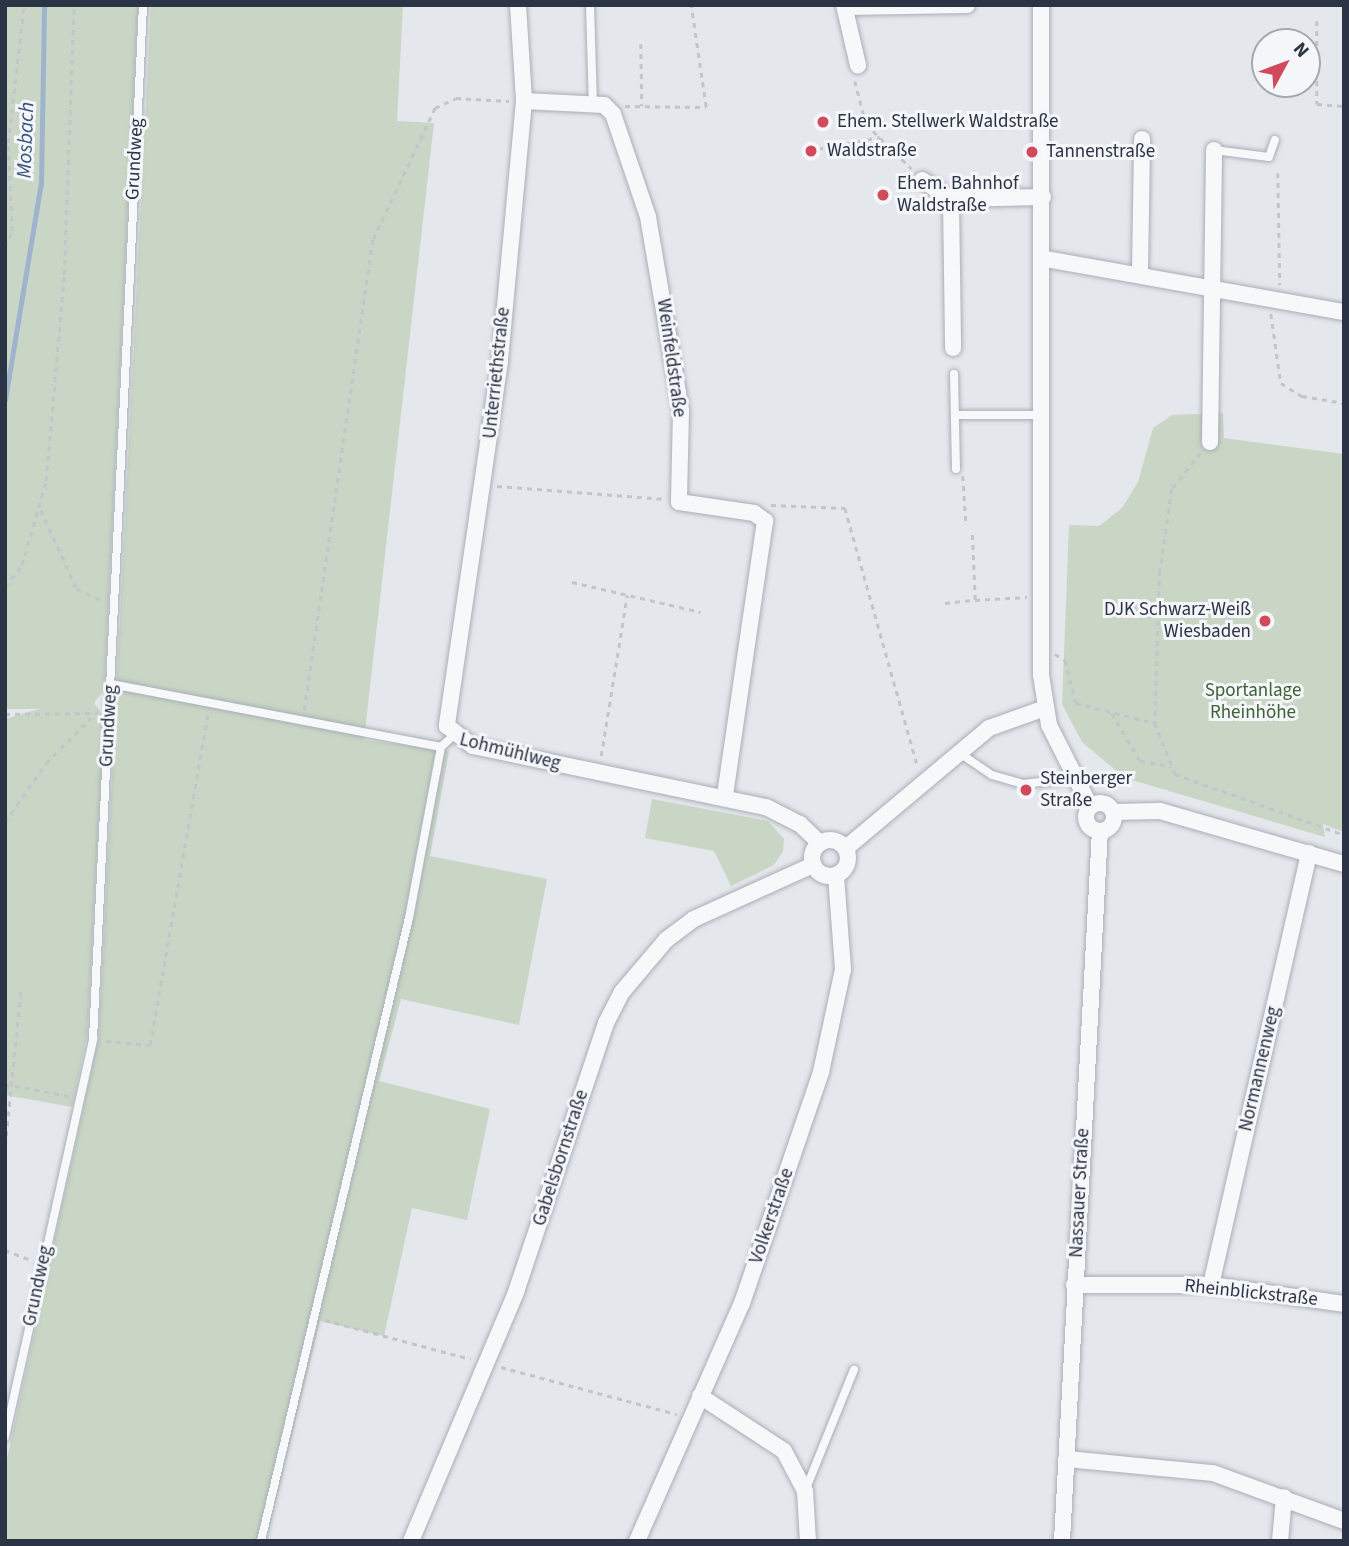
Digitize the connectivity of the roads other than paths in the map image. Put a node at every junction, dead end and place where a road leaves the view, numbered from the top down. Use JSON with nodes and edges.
{"nodes":[{"id":1,"x":143,"y":5,"type":"edge"},
{"id":2,"x":518,"y":5,"type":"edge"},
{"id":3,"x":590,"y":5,"type":"edge"},
{"id":4,"x":967,"y":5,"type":"edge"},
{"id":5,"x":1041,"y":5,"type":"edge"},
{"id":6,"x":845,"y":6,"type":"edge"},
{"id":7,"x":858,"y":65,"type":"road end"},
{"id":8,"x":524,"y":102,"type":"junction"},
{"id":9,"x":598,"y":105,"type":"junction"},
{"id":10,"x":1142,"y":139,"type":"dead end"},
{"id":11,"x":1275,"y":140,"type":"dead end"},
{"id":12,"x":1214,"y":150,"type":"joint"},
{"id":13,"x":922,"y":180,"type":"road end"},
{"id":14,"x":1043,"y":197,"type":"junction"},
{"id":15,"x":951,"y":199,"type":"junction"},
{"id":16,"x":1046,"y":258,"type":"junction"},
{"id":17,"x":1140,"y":272,"type":"junction"},
{"id":18,"x":1213,"y":286,"type":"junction"},
{"id":19,"x":1344,"y":312,"type":"edge"},
{"id":20,"x":953,"y":348,"type":"dead end"},
{"id":21,"x":954,"y":374,"type":"dead end"},
{"id":22,"x":955,"y":415,"type":"junction"},
{"id":23,"x":1044,"y":415,"type":"junction"},
{"id":24,"x":1210,"y":442,"type":"road end"},
{"id":25,"x":956,"y":469,"type":"road end"},
{"id":26,"x":111,"y":684,"type":"junction"},
{"id":27,"x":1045,"y":708,"type":"junction"},
{"id":28,"x":447,"y":741,"type":"junction"},
{"id":29,"x":958,"y":752,"type":"junction"},
{"id":30,"x":1077,"y":785,"type":"junction"},
{"id":31,"x":725,"y":796,"type":"junction"},
{"id":32,"x":1090,"y":806,"type":"junction"},
{"id":33,"x":1121,"y":810,"type":"junction"},
{"id":34,"x":1100,"y":838,"type":"junction"},
{"id":35,"x":820,"y":843,"type":"junction"},
{"id":36,"x":846,"y":848,"type":"junction"},
{"id":37,"x":1309,"y":853,"type":"junction"},
{"id":38,"x":1344,"y":864,"type":"edge"},
{"id":39,"x":813,"y":865,"type":"junction"},
{"id":40,"x":836,"y":876,"type":"junction"},
{"id":41,"x":1074,"y":1285,"type":"junction"},
{"id":42,"x":1212,"y":1285,"type":"junction"},
{"id":43,"x":1344,"y":1304,"type":"edge"},
{"id":44,"x":854,"y":1370,"type":"dead end"},
{"id":45,"x":700,"y":1396,"type":"junction"},
{"id":46,"x":5,"y":1437,"type":"edge"},
{"id":47,"x":1068,"y":1460,"type":"junction"},
{"id":48,"x":806,"y":1491,"type":"junction"},
{"id":49,"x":1284,"y":1497,"type":"junction"},
{"id":50,"x":1344,"y":1521,"type":"edge"},
{"id":51,"x":261,"y":1541,"type":"edge"},
{"id":52,"x":411,"y":1541,"type":"edge"},
{"id":53,"x":638,"y":1541,"type":"edge"},
{"id":54,"x":808,"y":1541,"type":"edge"},
{"id":55,"x":1062,"y":1541,"type":"edge"},
{"id":56,"x":1280,"y":1541,"type":"edge"}],
"edges":[{"from":1,"to":26,"type":"lane","name":"Grundweg"},
{"from":2,"to":8,"type":"street","name":"Unterriethstraße"},
{"from":3,"to":9,"type":"lane"},
{"from":4,"to":6,"type":"street"},
{"from":5,"to":14,"type":"street"},
{"from":6,"to":7,"type":"street"},
{"from":8,"to":9,"type":"street"},
{"from":8,"to":28,"type":"street","name":"Unterriethstraße"},
{"from":9,"to":31,"type":"street","name":"Weinfeldstraße"},
{"from":10,"to":17,"type":"street"},
{"from":11,"to":12,"type":"lane"},
{"from":12,"to":18,"type":"street"},
{"from":13,"to":15,"type":"street"},
{"from":14,"to":15,"type":"street"},
{"from":14,"to":16,"type":"street"},
{"from":15,"to":20,"type":"street"},
{"from":16,"to":17,"type":"street"},
{"from":16,"to":23,"type":"street"},
{"from":17,"to":18,"type":"street"},
{"from":18,"to":19,"type":"street"},
{"from":18,"to":24,"type":"street"},
{"from":21,"to":22,"type":"lane"},
{"from":22,"to":23,"type":"lane"},
{"from":22,"to":25,"type":"lane"},
{"from":23,"to":27,"type":"street"},
{"from":26,"to":28,"type":"lane","name":"Lohmühlweg"},
{"from":26,"to":46,"type":"lane","name":"Grundweg"},
{"from":27,"to":29,"type":"street"},
{"from":27,"to":30,"type":"street"},
{"from":28,"to":31,"type":"street","name":"Lohmühlweg"},
{"from":28,"to":51,"type":"lane"},
{"from":29,"to":30,"type":"lane"},
{"from":29,"to":36,"type":"street"},
{"from":30,"to":32,"type":"street"},
{"from":31,"to":35,"type":"street","name":"Lohmühlweg"},
{"from":32,"to":33,"type":"street"},
{"from":32,"to":34,"type":"street"},
{"from":33,"to":34,"type":"street"},
{"from":33,"to":37,"type":"street"},
{"from":34,"to":41,"type":"street","name":"Nassauer Straße"},
{"from":35,"to":36,"type":"street"},
{"from":35,"to":39,"type":"street"},
{"from":36,"to":40,"type":"street","name":"Volkerstraße"},
{"from":37,"to":38,"type":"street"},
{"from":37,"to":42,"type":"street","name":"Normannenweg"},
{"from":39,"to":40,"type":"street"},
{"from":39,"to":52,"type":"street","name":"Gabelsbornstraße"},
{"from":40,"to":45,"type":"street","name":"Volkerstraße"},
{"from":41,"to":42,"type":"street","name":"Rheinblickstraße"},
{"from":41,"to":47,"type":"street","name":"Nassauer Straße"},
{"from":42,"to":43,"type":"street","name":"Rheinblickstraße"},
{"from":44,"to":48,"type":"lane"},
{"from":45,"to":48,"type":"street"},
{"from":45,"to":53,"type":"street","name":"Volkerstraße"},
{"from":47,"to":49,"type":"street"},
{"from":47,"to":55,"type":"street","name":"Nassauer Straße"},
{"from":48,"to":54,"type":"street"},
{"from":49,"to":50,"type":"street"},
{"from":49,"to":56,"type":"street"}]}
